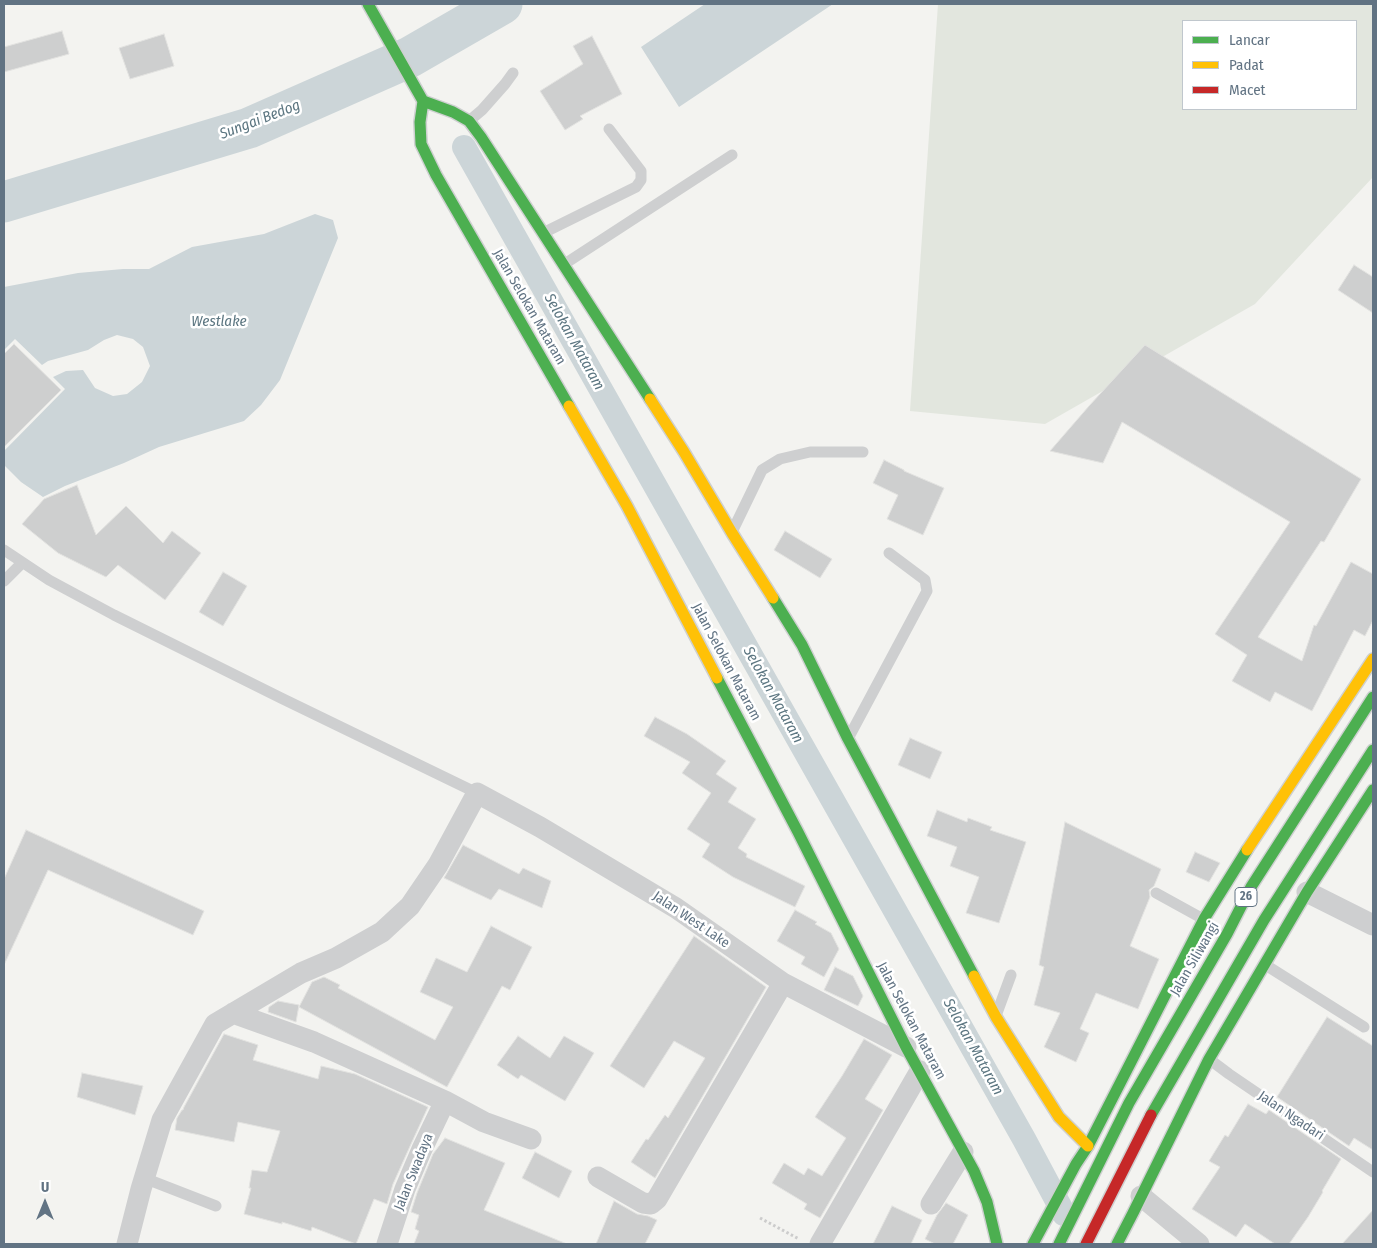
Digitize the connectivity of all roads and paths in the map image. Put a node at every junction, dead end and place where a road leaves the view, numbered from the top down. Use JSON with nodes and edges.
{"nodes":[{"id":1,"x":368,"y":4,"type":"edge"},
{"id":2,"x":513,"y":73,"type":"dead end"},
{"id":3,"x":423,"y":101,"type":"junction"},
{"id":4,"x":469,"y":121,"type":"junction"},
{"id":5,"x":609,"y":129,"type":"dead end"},
{"id":6,"x":732,"y":155,"type":"dead end"},
{"id":7,"x":543,"y":233,"type":"junction"},
{"id":8,"x":563,"y":265,"type":"junction"},
{"id":9,"x":863,"y":452,"type":"dead end"},
{"id":10,"x":732,"y":533,"type":"junction"},
{"id":11,"x":4,"y":550,"type":"edge"},
{"id":12,"x":888,"y":553,"type":"dead end"},
{"id":13,"x":22,"y":563,"type":"junction"},
{"id":14,"x":4,"y":581,"type":"edge"},
{"id":15,"x":1373,"y":659,"type":"edge"},
{"id":16,"x":1373,"y":697,"type":"edge"},
{"id":17,"x":848,"y":739,"type":"junction"},
{"id":18,"x":1373,"y":750,"type":"edge"},
{"id":19,"x":477,"y":793,"type":"junction"},
{"id":20,"x":1372,"y":795,"type":"edge"},
{"id":21,"x":1307,"y":892,"type":"junction"},
{"id":22,"x":1156,"y":893,"type":"dead end"},
{"id":23,"x":1373,"y":925,"type":"edge"},
{"id":24,"x":1216,"y":927,"type":"junction"},
{"id":25,"x":1246,"y":952,"type":"junction"},
{"id":26,"x":1265,"y":965,"type":"junction"},
{"id":27,"x":1011,"y":974,"type":"dead end"},
{"id":28,"x":783,"y":983,"type":"junction"},
{"id":29,"x":233,"y":1013,"type":"junction"},
{"id":30,"x":996,"y":1017,"type":"junction"},
{"id":31,"x":1364,"y":1028,"type":"dead end"},
{"id":32,"x":906,"y":1047,"type":"junction"},
{"id":33,"x":1209,"y":1059,"type":"junction"},
{"id":34,"x":920,"y":1071,"type":"junction"},
{"id":35,"x":445,"y":1101,"type":"junction"},
{"id":36,"x":530,"y":1139,"type":"dead end"},
{"id":37,"x":1088,"y":1146,"type":"junction"},
{"id":38,"x":963,"y":1152,"type":"junction"},
{"id":39,"x":1373,"y":1172,"type":"edge"},
{"id":40,"x":598,"y":1177,"type":"dead end"},
{"id":41,"x":144,"y":1178,"type":"junction"},
{"id":42,"x":931,"y":1204,"type":"dead end"},
{"id":43,"x":1137,"y":1204,"type":"junction"},
{"id":44,"x":216,"y":1206,"type":"dead end"},
{"id":45,"x":760,"y":1218,"type":"dead end"},
{"id":46,"x":811,"y":1242,"type":"edge"},
{"id":47,"x":127,"y":1244,"type":"edge"},
{"id":48,"x":387,"y":1244,"type":"edge"},
{"id":49,"x":997,"y":1244,"type":"edge"},
{"id":50,"x":1033,"y":1244,"type":"edge"},
{"id":51,"x":1059,"y":1244,"type":"edge"},
{"id":52,"x":1086,"y":1244,"type":"edge"},
{"id":53,"x":1117,"y":1244,"type":"edge"},
{"id":54,"x":1199,"y":1244,"type":"edge"}],
"edges":[{"from":1,"to":3,"type":"main road"},
{"from":2,"to":4,"type":"lane"},
{"from":3,"to":4,"type":"main road"},
{"from":3,"to":32,"type":"main road","name":"Jalan Selokan Mataram"},
{"from":4,"to":7,"type":"main road"},
{"from":5,"to":7,"type":"lane"},
{"from":6,"to":8,"type":"lane"},
{"from":7,"to":8,"type":"main road"},
{"from":8,"to":10,"type":"main road"},
{"from":9,"to":10,"type":"lane"},
{"from":10,"to":17,"type":"main road"},
{"from":11,"to":13,"type":"lane"},
{"from":12,"to":17,"type":"lane"},
{"from":13,"to":14,"type":"lane"},
{"from":13,"to":19,"type":"lane"},
{"from":15,"to":24,"type":"main road"},
{"from":16,"to":24,"type":"main road","name":"Jalan Siliwangi","number":"26"},
{"from":17,"to":30,"type":"main road"},
{"from":18,"to":25,"type":"main road","number":"26"},
{"from":19,"to":28,"type":"street","name":"Jalan West Lake"},
{"from":19,"to":29,"type":"street"},
{"from":20,"to":21,"type":"main road"},
{"from":21,"to":23,"type":"street"},
{"from":21,"to":26,"type":"main road"},
{"from":22,"to":24,"type":"lane"},
{"from":24,"to":37,"type":"main road"},
{"from":24,"to":51,"type":"main road","name":"Jalan Siliwangi","number":"26"},
{"from":25,"to":26,"type":"lane"},
{"from":25,"to":52,"type":"main road","number":"26"},
{"from":26,"to":31,"type":"lane"},
{"from":26,"to":33,"type":"main road"},
{"from":27,"to":30,"type":"lane"},
{"from":28,"to":32,"type":"street","name":"Jalan West Lake"},
{"from":28,"to":40,"type":"street"},
{"from":29,"to":35,"type":"street"},
{"from":29,"to":41,"type":"street"},
{"from":30,"to":37,"type":"main road"},
{"from":32,"to":34,"type":"main road","name":"Jalan Selokan Mataram"},
{"from":33,"to":39,"type":"lane","name":"Jalan Ngadari"},
{"from":33,"to":43,"type":"main road"},
{"from":34,"to":38,"type":"main road","name":"Jalan Selokan Mataram"},
{"from":34,"to":46,"type":"street"},
{"from":35,"to":36,"type":"street"},
{"from":35,"to":48,"type":"street","name":"Jalan Swadaya"},
{"from":37,"to":50,"type":"main road"},
{"from":38,"to":42,"type":"street"},
{"from":38,"to":49,"type":"main road","name":"Jalan Selokan Mataram"},
{"from":41,"to":44,"type":"lane"},
{"from":41,"to":47,"type":"street"},
{"from":43,"to":53,"type":"main road"},
{"from":43,"to":54,"type":"street"},
{"from":45,"to":46,"type":"path"}]}
